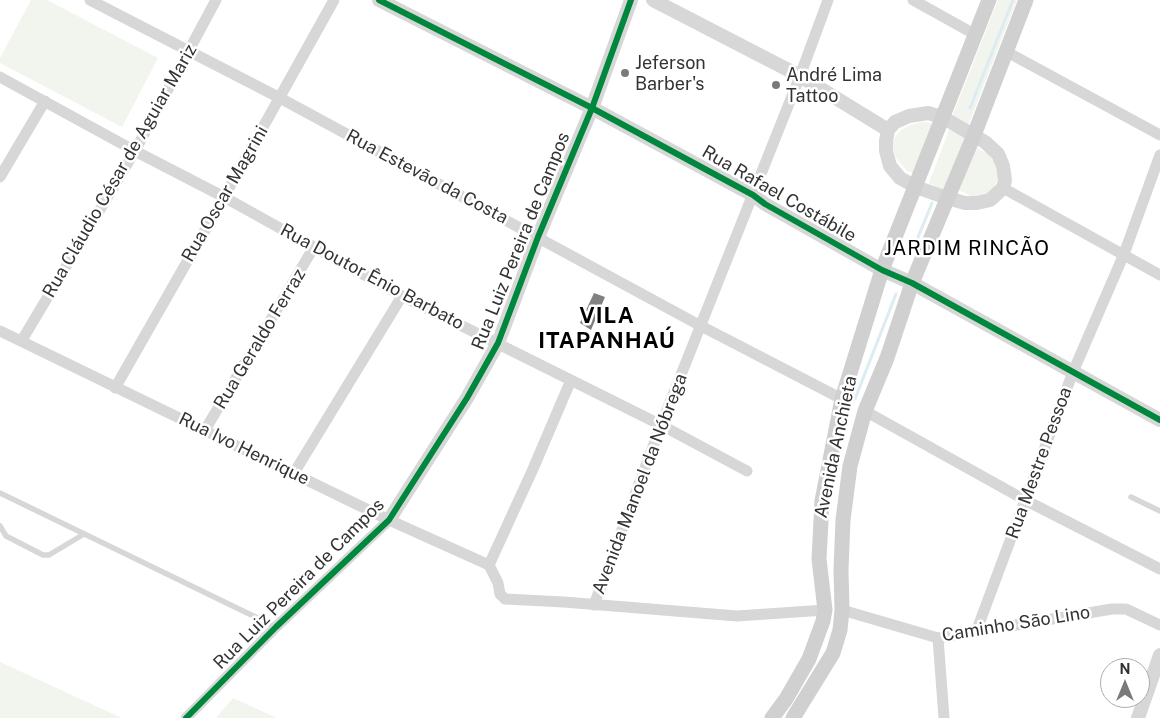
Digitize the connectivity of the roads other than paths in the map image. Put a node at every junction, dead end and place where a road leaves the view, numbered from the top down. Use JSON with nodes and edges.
{"nodes":[{"id":1,"x":216,"y":0,"type":"edge"},
{"id":2,"x":334,"y":0,"type":"edge"},
{"id":3,"x":379,"y":0,"type":"edge"},
{"id":4,"x":631,"y":0,"type":"edge"},
{"id":5,"x":653,"y":0,"type":"edge"},
{"id":6,"x":828,"y":0,"type":"edge"},
{"id":7,"x":913,"y":0,"type":"edge"},
{"id":8,"x":989,"y":0,"type":"edge"},
{"id":9,"x":1026,"y":0,"type":"edge"},
{"id":10,"x":99,"y":2,"type":"edge"},
{"id":11,"x":395,"y":5,"type":"edge"},
{"id":12,"x":976,"y":35,"type":"junction"},
{"id":13,"x":189,"y":50,"type":"junction"},
{"id":14,"x":1007,"y":52,"type":"junction"},
{"id":15,"x":800,"y":76,"type":"junction"},
{"id":16,"x":0,"y":77,"type":"edge"},
{"id":17,"x":280,"y":98,"type":"junction"},
{"id":18,"x":45,"y":101,"type":"junction"},
{"id":19,"x":592,"y":108,"type":"junction"},
{"id":20,"x":942,"y":117,"type":"junction"},
{"id":21,"x":888,"y":130,"type":"junction"},
{"id":22,"x":974,"y":135,"type":"junction"},
{"id":23,"x":1160,"y":135,"type":"edge"},
{"id":24,"x":135,"y":152,"type":"junction"},
{"id":25,"x":1160,"y":155,"type":"edge"},
{"id":26,"x":0,"y":177,"type":"edge"},
{"id":27,"x":916,"y":187,"type":"junction"},
{"id":28,"x":1003,"y":188,"type":"junction"},
{"id":29,"x":753,"y":195,"type":"junction"},
{"id":30,"x":224,"y":197,"type":"junction"},
{"id":31,"x":947,"y":198,"type":"junction"},
{"id":32,"x":538,"y":237,"type":"junction"},
{"id":33,"x":314,"y":247,"type":"junction"},
{"id":34,"x":1124,"y":254,"type":"junction"},
{"id":35,"x":882,"y":270,"type":"junction"},
{"id":36,"x":1160,"y":275,"type":"edge"},
{"id":37,"x":912,"y":283,"type":"junction"},
{"id":38,"x":402,"y":296,"type":"junction"},
{"id":39,"x":701,"y":326,"type":"junction"},
{"id":40,"x":0,"y":330,"type":"edge"},
{"id":41,"x":22,"y":340,"type":"junction"},
{"id":42,"x":498,"y":343,"type":"junction"},
{"id":43,"x":1073,"y":372,"type":"junction"},
{"id":44,"x":571,"y":380,"type":"junction"},
{"id":45,"x":115,"y":388,"type":"junction"},
{"id":46,"x":842,"y":399,"type":"junction"},
{"id":47,"x":865,"y":411,"type":"junction"},
{"id":48,"x":1160,"y":420,"type":"edge"},
{"id":49,"x":661,"y":425,"type":"junction"},
{"id":50,"x":205,"y":430,"type":"junction"},
{"id":51,"x":747,"y":470,"type":"dead end"},
{"id":52,"x":294,"y":473,"type":"junction"},
{"id":53,"x":0,"y":493,"type":"edge"},
{"id":54,"x":1131,"y":497,"type":"dead end"},
{"id":55,"x":1025,"y":500,"type":"junction"},
{"id":56,"x":1160,"y":511,"type":"edge"},
{"id":57,"x":389,"y":520,"type":"junction"},
{"id":58,"x":0,"y":526,"type":"edge"},
{"id":59,"x":84,"y":534,"type":"junction"},
{"id":60,"x":489,"y":565,"type":"junction"},
{"id":61,"x":1160,"y":569,"type":"edge"},
{"id":62,"x":594,"y":605,"type":"junction"},
{"id":63,"x":824,"y":610,"type":"junction"},
{"id":64,"x":842,"y":610,"type":"junction"},
{"id":65,"x":1160,"y":625,"type":"edge"},
{"id":66,"x":276,"y":627,"type":"junction"},
{"id":67,"x":976,"y":632,"type":"junction"},
{"id":68,"x":938,"y":638,"type":"junction"},
{"id":69,"x":1160,"y":655,"type":"edge"},
{"id":70,"x":186,"y":718,"type":"edge"},
{"id":71,"x":772,"y":718,"type":"edge"},
{"id":72,"x":793,"y":718,"type":"edge"},
{"id":73,"x":944,"y":718,"type":"edge"},
{"id":74,"x":1138,"y":718,"type":"edge"}],
"edges":[{"from":1,"to":13,"type":"street","name":"Rua Cláudio César de Aguiar Mariz"},
{"from":2,"to":17,"type":"street","name":"Rua Oscar Magrini"},
{"from":3,"to":11,"type":"street","name":"Rua Rafael Costábile"},
{"from":4,"to":19,"type":"street","name":"Rua Luiz Pereira de Campos"},
{"from":5,"to":15,"type":"street"},
{"from":6,"to":15,"type":"street","name":"Avenida Manoel da Nóbrega"},
{"from":7,"to":12,"type":"street"},
{"from":8,"to":12,"type":"main road","name":"Avenida Anchieta"},
{"from":9,"to":14,"type":"main road","name":"Avenida Anchieta"},
{"from":10,"to":13,"type":"street","name":"Rua Estevão da Costa"},
{"from":11,"to":19,"type":"street","name":"Rua Rafael Costábile"},
{"from":12,"to":20,"type":"main road","name":"Avenida Anchieta"},
{"from":13,"to":17,"type":"street","name":"Rua Estevão da Costa"},
{"from":13,"to":24,"type":"street","name":"Rua Cláudio César de Aguiar Mariz"},
{"from":14,"to":22,"type":"main road","name":"Avenida Anchieta"},
{"from":14,"to":23,"type":"street"},
{"from":15,"to":21,"type":"street"},
{"from":15,"to":29,"type":"street","name":"Avenida Manoel da Nóbrega"},
{"from":16,"to":18,"type":"street","name":"Rua Doutor Ênio Barbato"},
{"from":17,"to":30,"type":"street","name":"Rua Oscar Magrini"},
{"from":17,"to":32,"type":"street","name":"Rua Estevão da Costa"},
{"from":18,"to":24,"type":"street","name":"Rua Doutor Ênio Barbato"},
{"from":18,"to":26,"type":"street"},
{"from":19,"to":29,"type":"street","name":"Rua Rafael Costábile"},
{"from":19,"to":32,"type":"street","name":"Rua Luiz Pereira de Campos"},
{"from":20,"to":21,"type":"street"},
{"from":20,"to":22,"type":"street"},
{"from":20,"to":27,"type":"main road","name":"Avenida Anchieta"},
{"from":21,"to":27,"type":"street"},
{"from":22,"to":28,"type":"street"},
{"from":22,"to":31,"type":"main road","name":"Avenida Anchieta"},
{"from":24,"to":30,"type":"street","name":"Rua Doutor Ênio Barbato"},
{"from":24,"to":41,"type":"street","name":"Rua Cláudio César de Aguiar Mariz"},
{"from":25,"to":34,"type":"street","name":"Rua Mestre Pessoa"},
{"from":27,"to":31,"type":"street"},
{"from":27,"to":35,"type":"main road","name":"Avenida Anchieta"},
{"from":28,"to":31,"type":"street"},
{"from":28,"to":34,"type":"street"},
{"from":29,"to":35,"type":"street","name":"Rua Rafael Costábile"},
{"from":29,"to":39,"type":"street","name":"Avenida Manoel da Nóbrega"},
{"from":30,"to":33,"type":"street","name":"Rua Doutor Ênio Barbato"},
{"from":30,"to":45,"type":"street","name":"Rua Oscar Magrini"},
{"from":31,"to":37,"type":"main road","name":"Avenida Anchieta"},
{"from":32,"to":39,"type":"street","name":"Rua Estevão da Costa"},
{"from":32,"to":42,"type":"street","name":"Rua Luiz Pereira de Campos"},
{"from":33,"to":38,"type":"street","name":"Rua Doutor Ênio Barbato"},
{"from":33,"to":50,"type":"street","name":"Rua Geraldo Ferraz"},
{"from":34,"to":36,"type":"street"},
{"from":34,"to":43,"type":"street","name":"Rua Mestre Pessoa"},
{"from":35,"to":37,"type":"street","name":"Rua Rafael Costábile"},
{"from":35,"to":46,"type":"main road","name":"Avenida Anchieta"},
{"from":37,"to":43,"type":"street","name":"Rua Rafael Costábile"},
{"from":37,"to":47,"type":"main road","name":"Avenida Anchieta"},
{"from":38,"to":42,"type":"street","name":"Rua Doutor Ênio Barbato"},
{"from":38,"to":52,"type":"street"},
{"from":39,"to":46,"type":"street","name":"Rua Estevão da Costa"},
{"from":39,"to":49,"type":"street","name":"Avenida Manoel da Nóbrega"},
{"from":40,"to":41,"type":"street","name":"Rua Ivo Henrique"},
{"from":41,"to":45,"type":"street","name":"Rua Ivo Henrique"},
{"from":42,"to":44,"type":"street","name":"Rua Doutor Ênio Barbato"},
{"from":42,"to":57,"type":"street","name":"Rua Luiz Pereira de Campos"},
{"from":43,"to":48,"type":"street","name":"Rua Rafael Costábile"},
{"from":43,"to":55,"type":"street","name":"Rua Mestre Pessoa"},
{"from":44,"to":49,"type":"street","name":"Rua Doutor Ênio Barbato"},
{"from":44,"to":60,"type":"street"},
{"from":45,"to":50,"type":"street","name":"Rua Ivo Henrique"},
{"from":46,"to":63,"type":"main road","name":"Avenida Anchieta"},
{"from":47,"to":55,"type":"street"},
{"from":47,"to":64,"type":"main road","name":"Avenida Anchieta"},
{"from":49,"to":51,"type":"street","name":"Rua Doutor Ênio Barbato"},
{"from":49,"to":62,"type":"street","name":"Avenida Manoel da Nóbrega"},
{"from":50,"to":52,"type":"street","name":"Rua Ivo Henrique"},
{"from":52,"to":57,"type":"street","name":"Rua Ivo Henrique"},
{"from":53,"to":59,"type":"lane"},
{"from":54,"to":56,"type":"lane"},
{"from":55,"to":61,"type":"street"},
{"from":55,"to":67,"type":"street","name":"Rua Mestre Pessoa"},
{"from":57,"to":60,"type":"street","name":"Rua Ivo Henrique"},
{"from":57,"to":66,"type":"street","name":"Rua Luiz Pereira de Campos"},
{"from":58,"to":59,"type":"lane"},
{"from":59,"to":66,"type":"lane"},
{"from":60,"to":62,"type":"street"},
{"from":62,"to":63,"type":"street"},
{"from":63,"to":71,"type":"main road","name":"Avenida Anchieta"},
{"from":64,"to":68,"type":"street","name":"Caminho São Lino"},
{"from":64,"to":72,"type":"main road","name":"Avenida Anchieta"},
{"from":65,"to":67,"type":"street","name":"Caminho São Lino"},
{"from":66,"to":70,"type":"street","name":"Rua Luiz Pereira de Campos"},
{"from":67,"to":68,"type":"street","name":"Caminho São Lino"},
{"from":68,"to":73,"type":"street"},
{"from":69,"to":74,"type":"street"}]}
